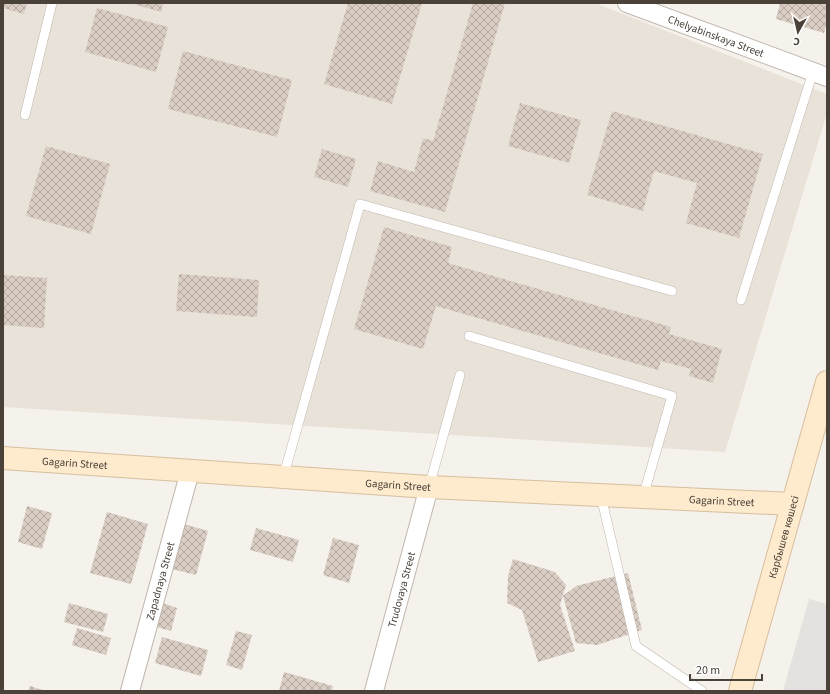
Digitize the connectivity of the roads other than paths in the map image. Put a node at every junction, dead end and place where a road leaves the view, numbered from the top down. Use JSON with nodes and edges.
{"nodes":[{"id":1,"x":52,"y":3,"type":"edge"},
{"id":2,"x":627,"y":3,"type":"edge"},
{"id":3,"x":820,"y":75,"type":"edge"},
{"id":4,"x":25,"y":115,"type":"dead end"},
{"id":5,"x":672,"y":291,"type":"dead end"},
{"id":6,"x":741,"y":300,"type":"dead end"},
{"id":7,"x":470,"y":336,"type":"dead end"},
{"id":8,"x":460,"y":375,"type":"dead end"},
{"id":9,"x":827,"y":382,"type":"edge"},
{"id":10,"x":3,"y":458,"type":"edge"},
{"id":11,"x":190,"y":471,"type":"junction"},
{"id":12,"x":283,"y":478,"type":"junction"},
{"id":13,"x":429,"y":488,"type":"junction"},
{"id":14,"x":601,"y":496,"type":"junction"},
{"id":15,"x":643,"y":497,"type":"junction"},
{"id":16,"x":793,"y":504,"type":"junction"},
{"id":17,"x":130,"y":691,"type":"edge"},
{"id":18,"x":374,"y":691,"type":"edge"},
{"id":19,"x":702,"y":691,"type":"edge"},
{"id":20,"x":741,"y":691,"type":"edge"}],
"edges":[{"from":1,"to":4,"type":"lane"},
{"from":2,"to":3,"type":"street","name":"Chelyabinskaya Street"},
{"from":3,"to":6,"type":"lane"},
{"from":5,"to":12,"type":"lane"},
{"from":7,"to":15,"type":"lane"},
{"from":8,"to":13,"type":"lane"},
{"from":9,"to":16,"type":"street","name":"Карбышев көшесі"},
{"from":10,"to":11,"type":"street","name":"Gagarin Street"},
{"from":11,"to":12,"type":"street","name":"Gagarin Street"},
{"from":11,"to":17,"type":"street","name":"Zapadnaya Street"},
{"from":12,"to":13,"type":"street","name":"Gagarin Street"},
{"from":13,"to":14,"type":"street","name":"Gagarin Street"},
{"from":13,"to":18,"type":"street","name":"Trudovaya Street"},
{"from":14,"to":15,"type":"street","name":"Gagarin Street"},
{"from":14,"to":19,"type":"lane"},
{"from":15,"to":16,"type":"street","name":"Gagarin Street"},
{"from":16,"to":20,"type":"street","name":"Карбышев көшесі"}]}
